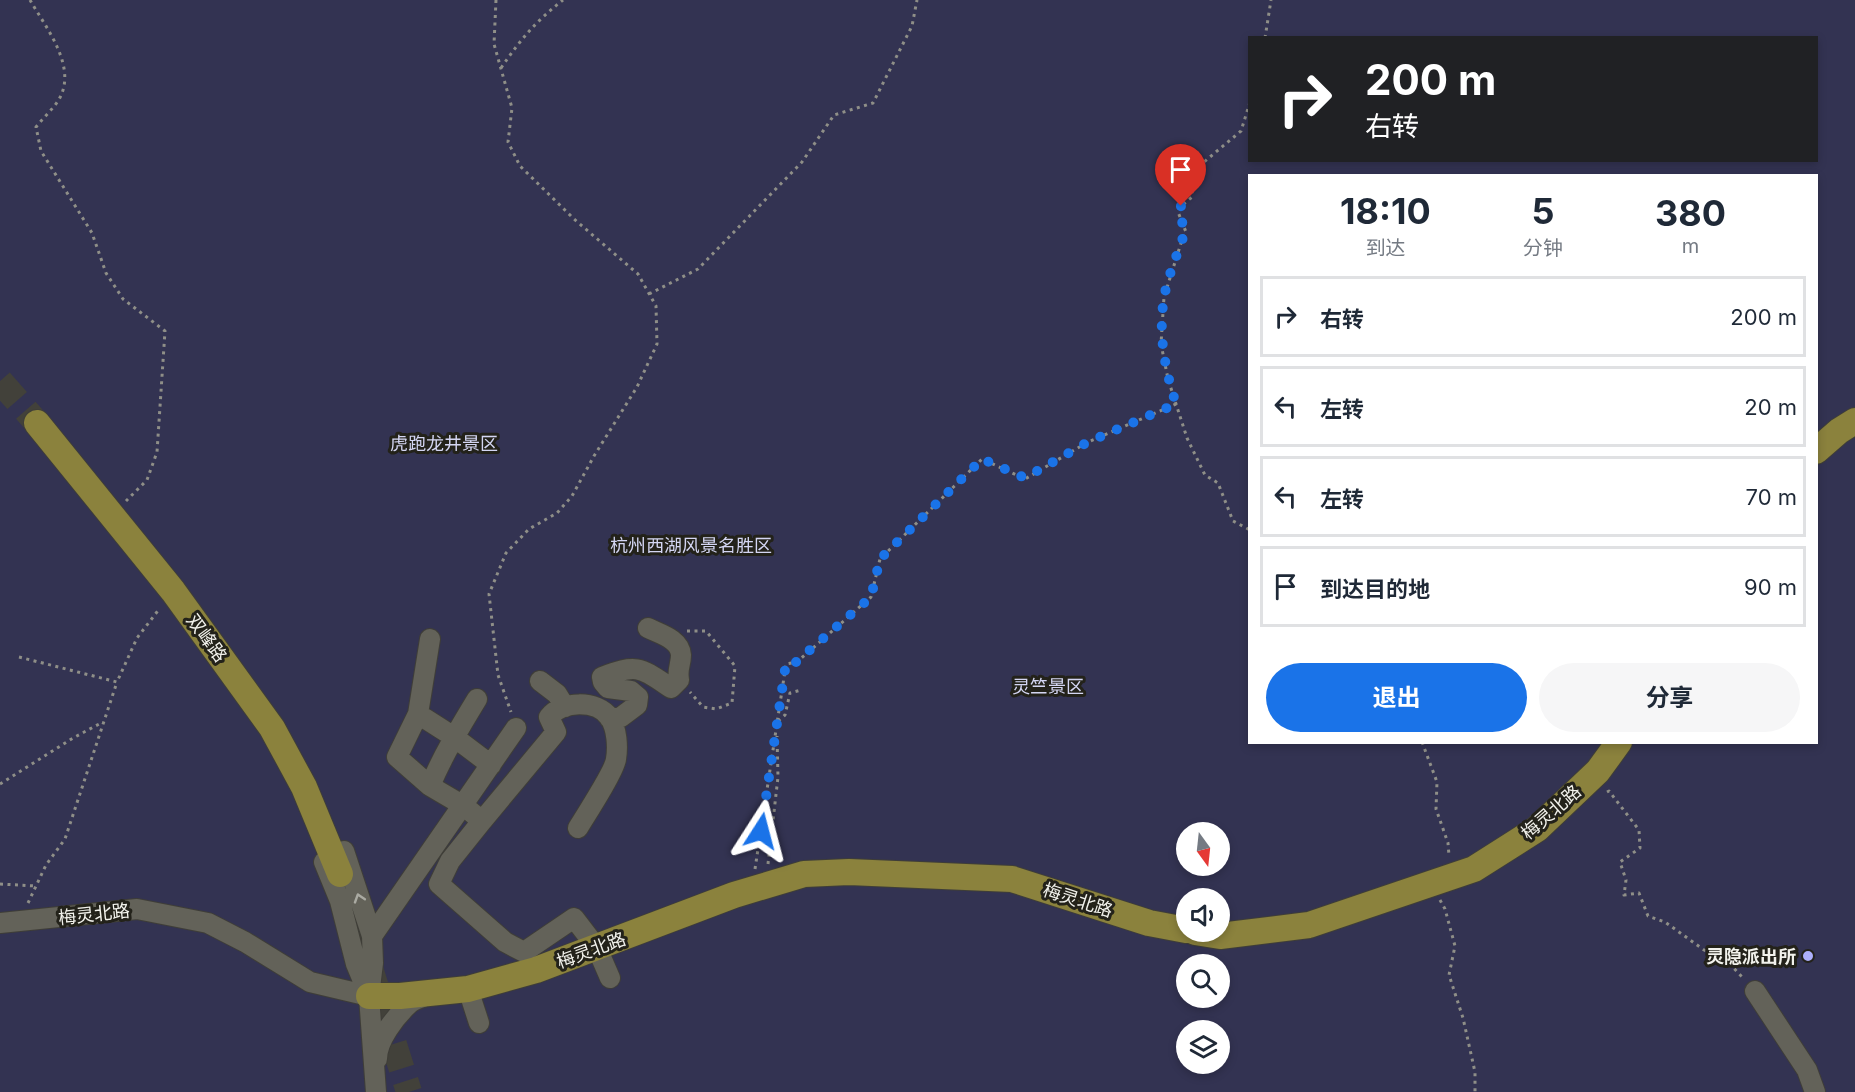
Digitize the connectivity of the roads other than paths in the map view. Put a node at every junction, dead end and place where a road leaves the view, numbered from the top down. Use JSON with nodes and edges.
{"nodes":[{"id":1,"x":1855,"y":421,"type":"edge"},
{"id":2,"x":38,"y":423,"type":"tunnel mouth"},
{"id":3,"x":1818,"y":449,"type":"edge"},
{"id":4,"x":648,"y":628,"type":"dead end"},
{"id":5,"x":430,"y":639,"type":"dead end"},
{"id":6,"x":225,"y":664,"type":"junction"},
{"id":7,"x":540,"y":681,"type":"dead end"},
{"id":8,"x":477,"y":699,"type":"dead end"},
{"id":9,"x":565,"y":707,"type":"junction"},
{"id":10,"x":418,"y":714,"type":"junction"},
{"id":11,"x":610,"y":718,"type":"junction"},
{"id":12,"x":516,"y":728,"type":"road end"},
{"id":13,"x":454,"y":736,"type":"junction"},
{"id":14,"x":1618,"y":744,"type":"edge"},
{"id":15,"x":491,"y":765,"type":"junction"},
{"id":16,"x":430,"y":786,"type":"junction"},
{"id":17,"x":464,"y":806,"type":"junction"},
{"id":18,"x":482,"y":821,"type":"junction"},
{"id":19,"x":578,"y":828,"type":"dead end"},
{"id":20,"x":340,"y":874,"type":"tunnel mouth"},
{"id":21,"x":10,"y":922,"type":"edge"},
{"id":22,"x":1176,"y":928,"type":"edge"},
{"id":23,"x":1230,"y":935,"type":"edge"},
{"id":24,"x":372,"y":936,"type":"junction"},
{"id":25,"x":597,"y":948,"type":"junction"},
{"id":26,"x":610,"y":978,"type":"dead end"},
{"id":27,"x":468,"y":989,"type":"junction"},
{"id":28,"x":1755,"y":991,"type":"road end"},
{"id":29,"x":436,"y":992,"type":"junction"},
{"id":30,"x":369,"y":996,"type":"junction"},
{"id":31,"x":479,"y":1023,"type":"dead end"},
{"id":32,"x":376,"y":1087,"type":"edge"},
{"id":33,"x":1815,"y":1092,"type":"edge"}],
"edges":[{"from":1,"to":3,"type":"main road"},
{"from":2,"to":6,"type":"main road","name":"双峰路"},
{"from":4,"to":11,"type":"street"},
{"from":5,"to":10,"type":"street"},
{"from":6,"to":20,"type":"main road","name":"双峰路"},
{"from":24,"to":6,"type":"street","one_way":true},
{"from":6,"to":30,"type":"street"},
{"from":7,"to":9,"type":"street"},
{"from":8,"to":13,"type":"street"},
{"from":9,"to":11,"type":"street"},
{"from":9,"to":18,"type":"street"},
{"from":10,"to":13,"type":"street"},
{"from":10,"to":16,"type":"street"},
{"from":11,"to":19,"type":"street"},
{"from":12,"to":15,"type":"street"},
{"from":13,"to":15,"type":"street"},
{"from":13,"to":16,"type":"street"},
{"from":14,"to":23,"type":"main road","name":"梅灵北路"},
{"from":15,"to":17,"type":"street"},
{"from":16,"to":17,"type":"street"},
{"from":17,"to":18,"type":"street"},
{"from":17,"to":24,"type":"street"},
{"from":18,"to":25,"type":"street"},
{"from":21,"to":30,"type":"street","name":"梅灵北路"},
{"from":22,"to":25,"type":"main road","name":"梅灵北路"},
{"from":24,"to":30,"type":"street"},
{"from":25,"to":26,"type":"street"},
{"from":25,"to":27,"type":"main road","name":"梅灵北路"},
{"from":27,"to":29,"type":"main road","name":"梅灵北路"},
{"from":27,"to":31,"type":"street"},
{"from":28,"to":33,"type":"street"},
{"from":29,"to":30,"type":"main road","name":"梅灵北路"},
{"from":29,"to":32,"type":"street"},
{"from":30,"to":32,"type":"street"}]}
